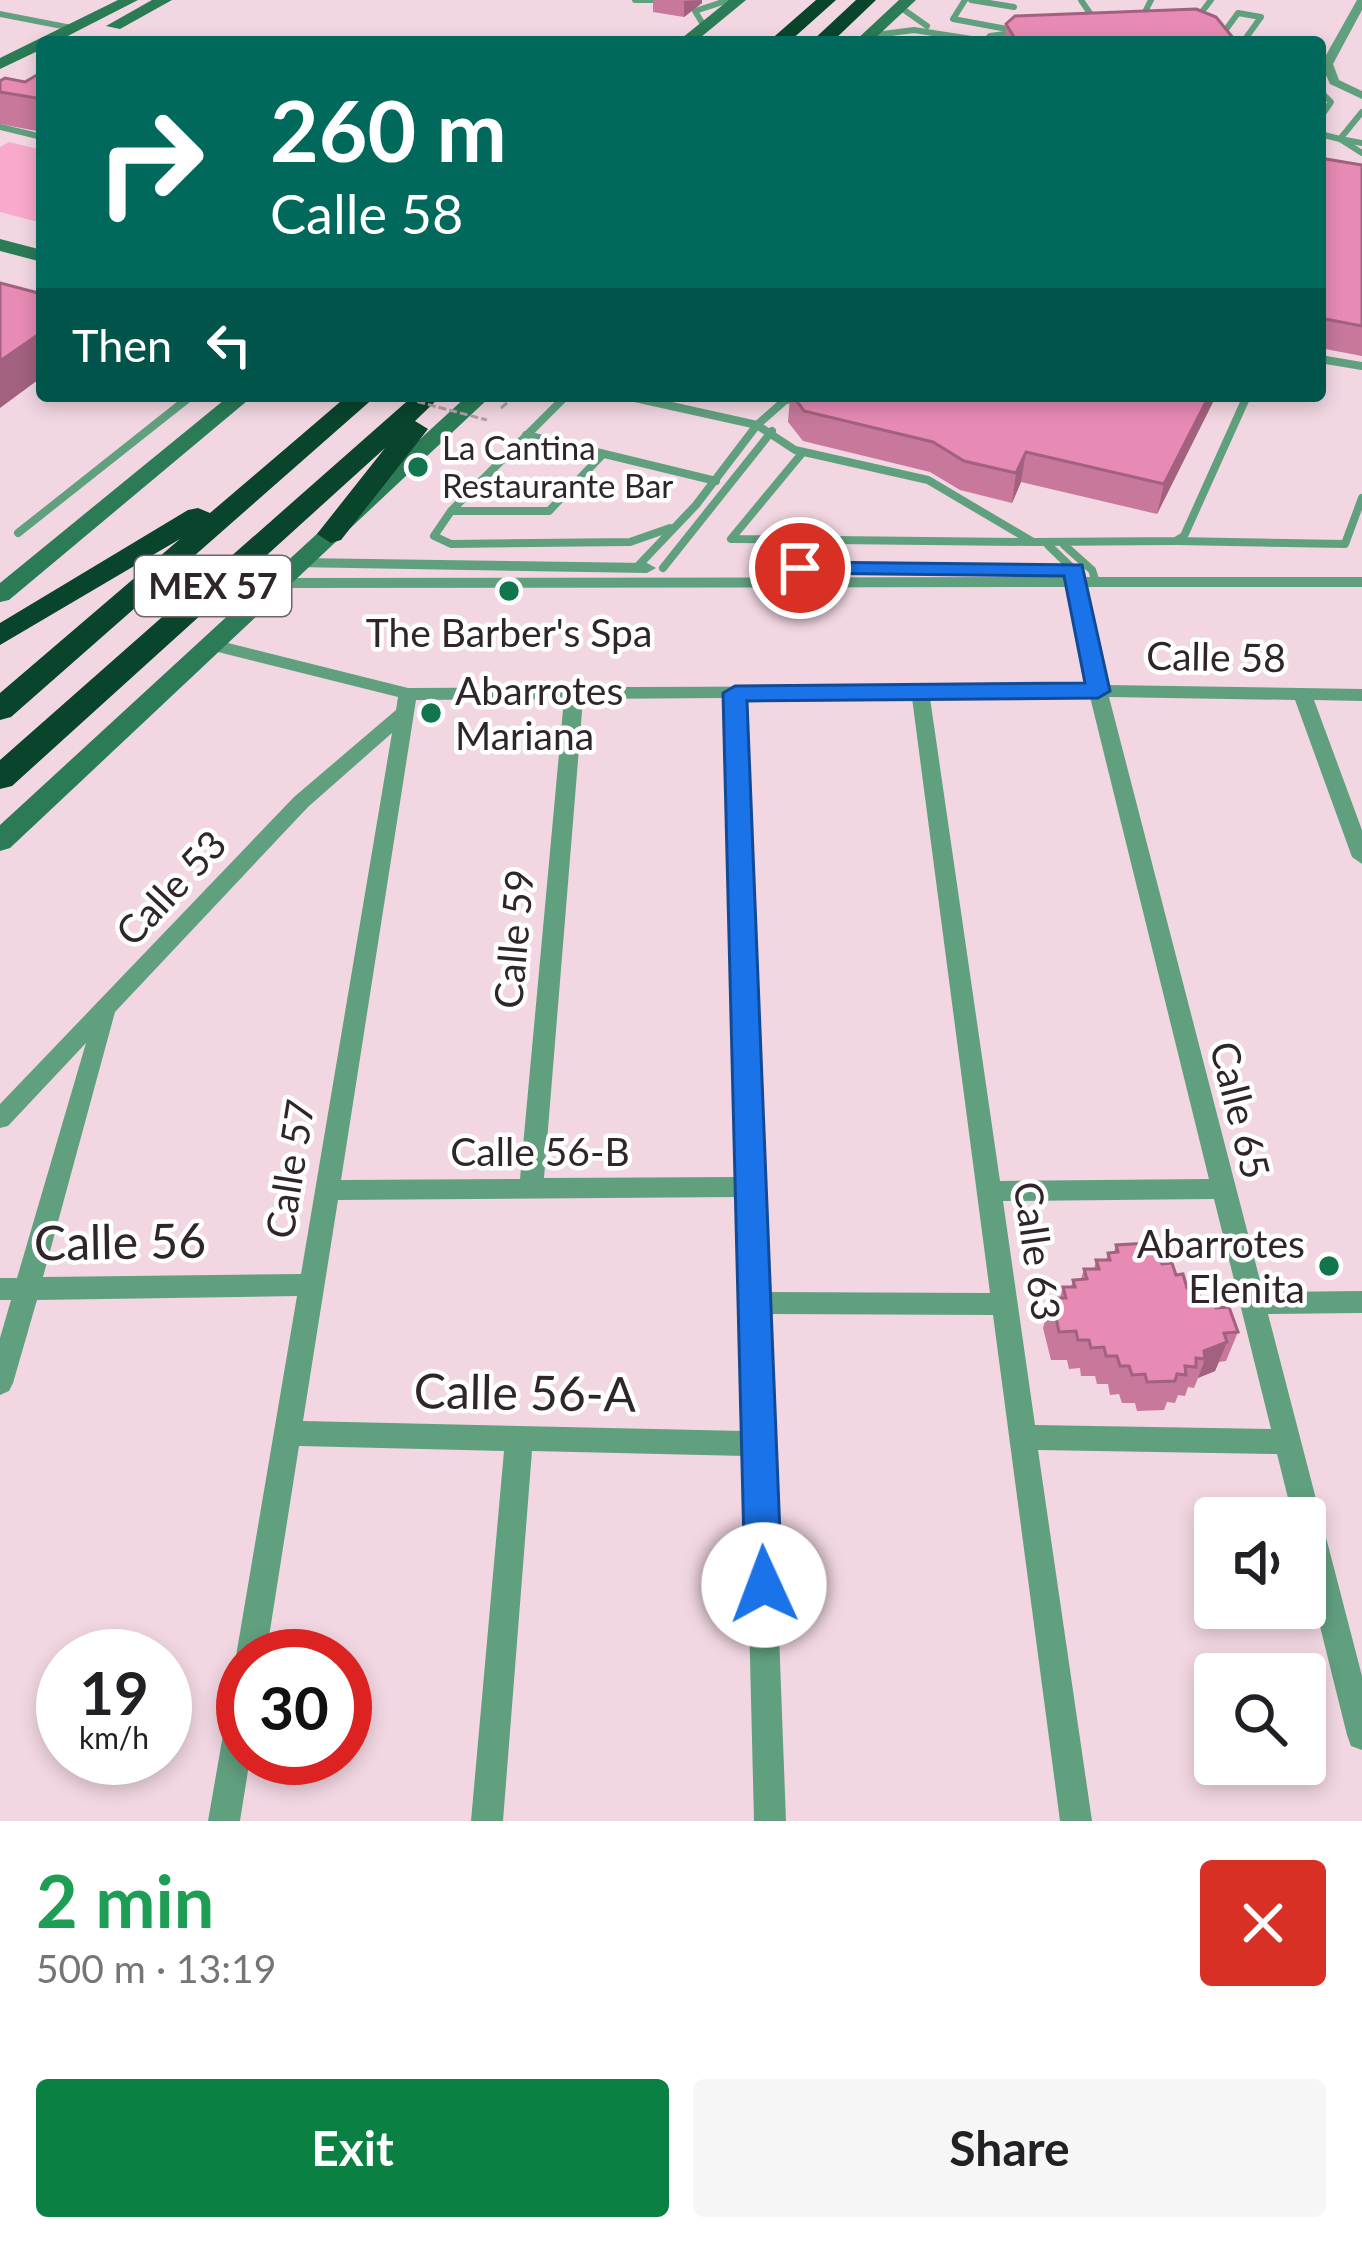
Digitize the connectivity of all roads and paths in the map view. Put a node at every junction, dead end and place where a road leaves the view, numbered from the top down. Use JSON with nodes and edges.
{"nodes":[{"id":1,"x":130,"y":0,"type":"edge"},
{"id":2,"x":164,"y":0,"type":"edge"},
{"id":3,"x":635,"y":0,"type":"edge"},
{"id":4,"x":656,"y":0,"type":"edge"},
{"id":5,"x":732,"y":0,"type":"edge"},
{"id":6,"x":827,"y":0,"type":"edge"},
{"id":7,"x":867,"y":0,"type":"edge"},
{"id":8,"x":968,"y":0,"type":"edge"},
{"id":9,"x":1081,"y":0,"type":"edge"},
{"id":10,"x":1150,"y":0,"type":"edge"},
{"id":11,"x":1211,"y":0,"type":"edge"},
{"id":12,"x":1362,"y":0,"type":"edge"},
{"id":13,"x":1012,"y":3,"type":"edge"},
{"id":14,"x":904,"y":4,"type":"edge"},
{"id":15,"x":0,"y":14,"type":"edge"},
{"id":16,"x":1138,"y":27,"type":"junction"},
{"id":17,"x":1154,"y":27,"type":"edge"},
{"id":18,"x":1128,"y":28,"type":"edge"},
{"id":19,"x":1082,"y":29,"type":"edge"},
{"id":20,"x":1022,"y":32,"type":"junction"},
{"id":21,"x":77,"y":35,"type":"edge"},
{"id":22,"x":692,"y":36,"type":"edge"},
{"id":23,"x":785,"y":36,"type":"edge"},
{"id":24,"x":828,"y":36,"type":"edge"},
{"id":25,"x":868,"y":36,"type":"edge"},
{"id":26,"x":884,"y":36,"type":"edge"},
{"id":27,"x":960,"y":36,"type":"edge"},
{"id":28,"x":970,"y":36,"type":"edge"},
{"id":29,"x":1004,"y":36,"type":"edge"},
{"id":30,"x":1216,"y":36,"type":"edge"},
{"id":31,"x":1227,"y":36,"type":"edge"},
{"id":32,"x":1248,"y":36,"type":"edge"},
{"id":33,"x":36,"y":46,"type":"edge"},
{"id":34,"x":0,"y":64,"type":"edge"},
{"id":35,"x":36,"y":65,"type":"edge"},
{"id":36,"x":0,"y":82,"type":"edge"},
{"id":37,"x":1362,"y":95,"type":"edge"},
{"id":38,"x":1362,"y":112,"type":"edge"},
{"id":39,"x":0,"y":129,"type":"edge"},
{"id":40,"x":1326,"y":136,"type":"edge"},
{"id":41,"x":36,"y":138,"type":"edge"},
{"id":42,"x":1340,"y":139,"type":"junction"},
{"id":43,"x":1362,"y":143,"type":"edge"},
{"id":44,"x":1362,"y":153,"type":"edge"},
{"id":45,"x":0,"y":226,"type":"edge"},
{"id":46,"x":36,"y":235,"type":"edge"},
{"id":47,"x":0,"y":245,"type":"edge"},
{"id":48,"x":36,"y":254,"type":"edge"},
{"id":49,"x":1326,"y":360,"type":"edge"},
{"id":50,"x":1362,"y":366,"type":"edge"},
{"id":51,"x":183,"y":402,"type":"edge"},
{"id":52,"x":235,"y":402,"type":"edge"},
{"id":53,"x":356,"y":402,"type":"edge"},
{"id":54,"x":421,"y":402,"type":"edge"},
{"id":55,"x":436,"y":402,"type":"edge"},
{"id":56,"x":440,"y":402,"type":"edge"},
{"id":57,"x":560,"y":402,"type":"edge"},
{"id":58,"x":653,"y":402,"type":"edge"},
{"id":59,"x":784,"y":402,"type":"edge"},
{"id":60,"x":1244,"y":402,"type":"edge"},
{"id":61,"x":483,"y":408,"type":"edge"},
{"id":62,"x":757,"y":425,"type":"junction"},
{"id":63,"x":772,"y":431,"type":"junction"},
{"id":64,"x":526,"y":435,"type":"junction"},
{"id":65,"x":803,"y":452,"type":"junction"},
{"id":66,"x":603,"y":454,"type":"junction"},
{"id":67,"x":283,"y":464,"type":"junction"},
{"id":68,"x":716,"y":481,"type":"junction"},
{"id":69,"x":1362,"y":498,"type":"edge"},
{"id":70,"x":451,"y":511,"type":"junction"},
{"id":71,"x":670,"y":529,"type":"junction"},
{"id":72,"x":18,"y":533,"type":"dead end"},
{"id":73,"x":331,"y":534,"type":"junction"},
{"id":74,"x":1034,"y":542,"type":"junction"},
{"id":75,"x":1176,"y":542,"type":"junction"},
{"id":76,"x":1048,"y":545,"type":"junction"},
{"id":77,"x":1064,"y":545,"type":"junction"},
{"id":78,"x":301,"y":563,"type":"junction"},
{"id":79,"x":636,"y":568,"type":"junction"},
{"id":80,"x":663,"y":568,"type":"junction"},
{"id":81,"x":1362,"y":568,"type":"edge"},
{"id":82,"x":396,"y":573,"type":"junction"},
{"id":83,"x":1084,"y":576,"type":"junction"},
{"id":84,"x":1362,"y":582,"type":"edge"},
{"id":85,"x":279,"y":583,"type":"junction"},
{"id":86,"x":0,"y":595,"type":"edge"},
{"id":87,"x":0,"y":636,"type":"edge"},
{"id":88,"x":212,"y":645,"type":"junction"},
{"id":89,"x":1098,"y":691,"type":"junction"},
{"id":90,"x":920,"y":692,"type":"junction"},
{"id":91,"x":735,"y":693,"type":"junction"},
{"id":92,"x":1302,"y":694,"type":"junction"},
{"id":93,"x":1362,"y":695,"type":"edge"},
{"id":94,"x":574,"y":696,"type":"junction"},
{"id":95,"x":405,"y":704,"type":"junction"},
{"id":96,"x":0,"y":710,"type":"edge"},
{"id":97,"x":0,"y":778,"type":"edge"},
{"id":98,"x":0,"y":842,"type":"edge"},
{"id":99,"x":1362,"y":857,"type":"edge"},
{"id":100,"x":106,"y":1008,"type":"junction"},
{"id":101,"x":0,"y":1119,"type":"edge"},
{"id":102,"x":751,"y":1187,"type":"junction"},
{"id":103,"x":531,"y":1188,"type":"junction"},
{"id":104,"x":1222,"y":1189,"type":"junction"},
{"id":105,"x":330,"y":1190,"type":"junction"},
{"id":106,"x":990,"y":1191,"type":"junction"},
{"id":107,"x":314,"y":1285,"type":"junction"},
{"id":108,"x":0,"y":1289,"type":"edge"},
{"id":109,"x":28,"y":1289,"type":"junction"},
{"id":110,"x":1362,"y":1302,"type":"edge"},
{"id":111,"x":755,"y":1303,"type":"junction"},
{"id":112,"x":1252,"y":1303,"type":"junction"},
{"id":113,"x":1006,"y":1304,"type":"junction"},
{"id":114,"x":0,"y":1383,"type":"edge"},
{"id":115,"x":289,"y":1433,"type":"junction"},
{"id":116,"x":1021,"y":1437,"type":"junction"},
{"id":117,"x":519,"y":1438,"type":"junction"},
{"id":118,"x":1287,"y":1442,"type":"junction"},
{"id":119,"x":760,"y":1444,"type":"junction"},
{"id":120,"x":256,"y":1629,"type":"edge"},
{"id":121,"x":1362,"y":1735,"type":"edge"},
{"id":122,"x":230,"y":1785,"type":"edge"},
{"id":123,"x":224,"y":1821,"type":"edge"},
{"id":124,"x":488,"y":1821,"type":"edge"},
{"id":125,"x":770,"y":1821,"type":"edge"},
{"id":126,"x":1076,"y":1821,"type":"edge"}],
"edges":[{"from":1,"to":21,"type":"main road"},
{"from":2,"to":21,"type":"main road"},
{"from":3,"to":4,"type":"lane"},
{"from":5,"to":22,"type":"main road"},
{"from":6,"to":23,"type":"highway"},
{"from":7,"to":24,"type":"highway"},
{"from":8,"to":13,"type":"lane"},
{"from":8,"to":20,"type":"lane"},
{"from":9,"to":19,"type":"lane"},
{"from":10,"to":16,"type":"lane"},
{"from":11,"to":30,"type":"lane"},
{"from":12,"to":37,"type":"street"},
{"from":13,"to":20,"type":"lane"},
{"from":14,"to":25,"type":"main road"},
{"from":14,"to":28,"type":"lane"},
{"from":15,"to":21,"type":"street"},
{"from":16,"to":17,"type":"lane"},
{"from":16,"to":18,"type":"lane"},
{"from":20,"to":29,"type":"lane"},
{"from":26,"to":27,"type":"lane"},
{"from":31,"to":32,"type":"lane"},
{"from":33,"to":34,"type":"main road"},
{"from":35,"to":36,"type":"main road"},
{"from":38,"to":42,"type":"lane"},
{"from":39,"to":41,"type":"lane"},
{"from":40,"to":42,"type":"lane"},
{"from":42,"to":43,"type":"lane"},
{"from":42,"to":44,"type":"lane"},
{"from":45,"to":46,"type":"main road"},
{"from":47,"to":48,"type":"main road"},
{"from":49,"to":50,"type":"lane"},
{"from":51,"to":72,"type":"lane"},
{"from":52,"to":86,"type":"main road"},
{"from":53,"to":67,"type":"highway","number":"MEX 57"},
{"from":54,"to":97,"type":"highway","number":"MEX 57"},
{"from":55,"to":73,"type":"highway"},
{"from":56,"to":61,"type":"path","bridge":true},
{"from":57,"to":64,"type":"lane"},
{"from":58,"to":62,"type":"lane"},
{"from":59,"to":62,"type":"lane"},
{"from":60,"to":75,"type":"lane"},
{"from":61,"to":73,"type":"main road"},
{"from":62,"to":63,"type":"lane"},
{"from":62,"to":68,"type":"lane"},
{"from":63,"to":65,"type":"lane"},
{"from":63,"to":80,"type":"lane"},
{"from":64,"to":66,"type":"lane"},
{"from":64,"to":70,"type":"lane"},
{"from":65,"to":74,"type":"lane"},
{"from":65,"to":74,"type":"lane"},
{"from":66,"to":68,"type":"lane"},
{"from":66,"to":70,"type":"lane"},
{"from":67,"to":87,"type":"highway"},
{"from":67,"to":96,"type":"highway","number":"MEX 57"},
{"from":68,"to":71,"type":"lane"},
{"from":69,"to":75,"type":"lane"},
{"from":70,"to":71,"type":"lane"},
{"from":71,"to":79,"type":"lane"},
{"from":73,"to":78,"type":"main road"},
{"from":74,"to":76,"type":"lane"},
{"from":75,"to":77,"type":"lane"},
{"from":76,"to":77,"type":"lane"},
{"from":76,"to":83,"type":"lane"},
{"from":77,"to":83,"type":"lane"},
{"from":78,"to":82,"type":"street"},
{"from":78,"to":85,"type":"main road"},
{"from":79,"to":80,"type":"street"},
{"from":79,"to":82,"type":"street"},
{"from":80,"to":83,"type":"street"},
{"from":81,"to":83,"type":"street"},
{"from":82,"to":83,"type":"street"},
{"from":82,"to":85,"type":"street"},
{"from":83,"to":84,"type":"street"},
{"from":83,"to":89,"type":"street","name":"Calle 65"},
{"from":85,"to":88,"type":"main road"},
{"from":88,"to":95,"type":"street","name":"Calle 58"},
{"from":88,"to":98,"type":"main road"},
{"from":89,"to":90,"type":"street","name":"Calle 58"},
{"from":89,"to":92,"type":"street","name":"Calle 58"},
{"from":89,"to":104,"type":"street","name":"Calle 65"},
{"from":90,"to":91,"type":"street","name":"Calle 58"},
{"from":90,"to":106,"type":"street","name":"Calle 63"},
{"from":91,"to":94,"type":"street","name":"Calle 58"},
{"from":91,"to":102,"type":"street"},
{"from":92,"to":93,"type":"street","name":"Calle 58"},
{"from":92,"to":99,"type":"street"},
{"from":94,"to":95,"type":"street","name":"Calle 58"},
{"from":94,"to":103,"type":"street","name":"Calle 59"},
{"from":95,"to":100,"type":"street","name":"Calle 53"},
{"from":95,"to":105,"type":"street","name":"Calle 57"},
{"from":100,"to":101,"type":"street","name":"Calle 53"},
{"from":100,"to":109,"type":"street"},
{"from":102,"to":103,"type":"street","name":"Calle 56-B"},
{"from":102,"to":111,"type":"street"},
{"from":103,"to":105,"type":"street","name":"Calle 56-B"},
{"from":104,"to":106,"type":"street"},
{"from":104,"to":112,"type":"street","name":"Calle 65"},
{"from":105,"to":107,"type":"street","name":"Calle 57"},
{"from":106,"to":113,"type":"street","name":"Calle 63"},
{"from":107,"to":109,"type":"street","name":"Calle 56"},
{"from":107,"to":115,"type":"street","name":"Calle 57"},
{"from":108,"to":109,"type":"street","name":"Calle 56"},
{"from":109,"to":114,"type":"street"},
{"from":110,"to":112,"type":"street"},
{"from":111,"to":113,"type":"street"},
{"from":111,"to":119,"type":"street"},
{"from":112,"to":118,"type":"street","name":"Calle 65"},
{"from":113,"to":116,"type":"street","name":"Calle 63"},
{"from":115,"to":117,"type":"street","name":"Calle 56-A"},
{"from":115,"to":120,"type":"street","name":"Calle 57"},
{"from":116,"to":118,"type":"street"},
{"from":116,"to":126,"type":"street","name":"Calle 63"},
{"from":117,"to":119,"type":"street","name":"Calle 56-A"},
{"from":117,"to":124,"type":"street"},
{"from":118,"to":121,"type":"street","name":"Calle 65"},
{"from":119,"to":125,"type":"street"},
{"from":122,"to":123,"type":"street"}]}
